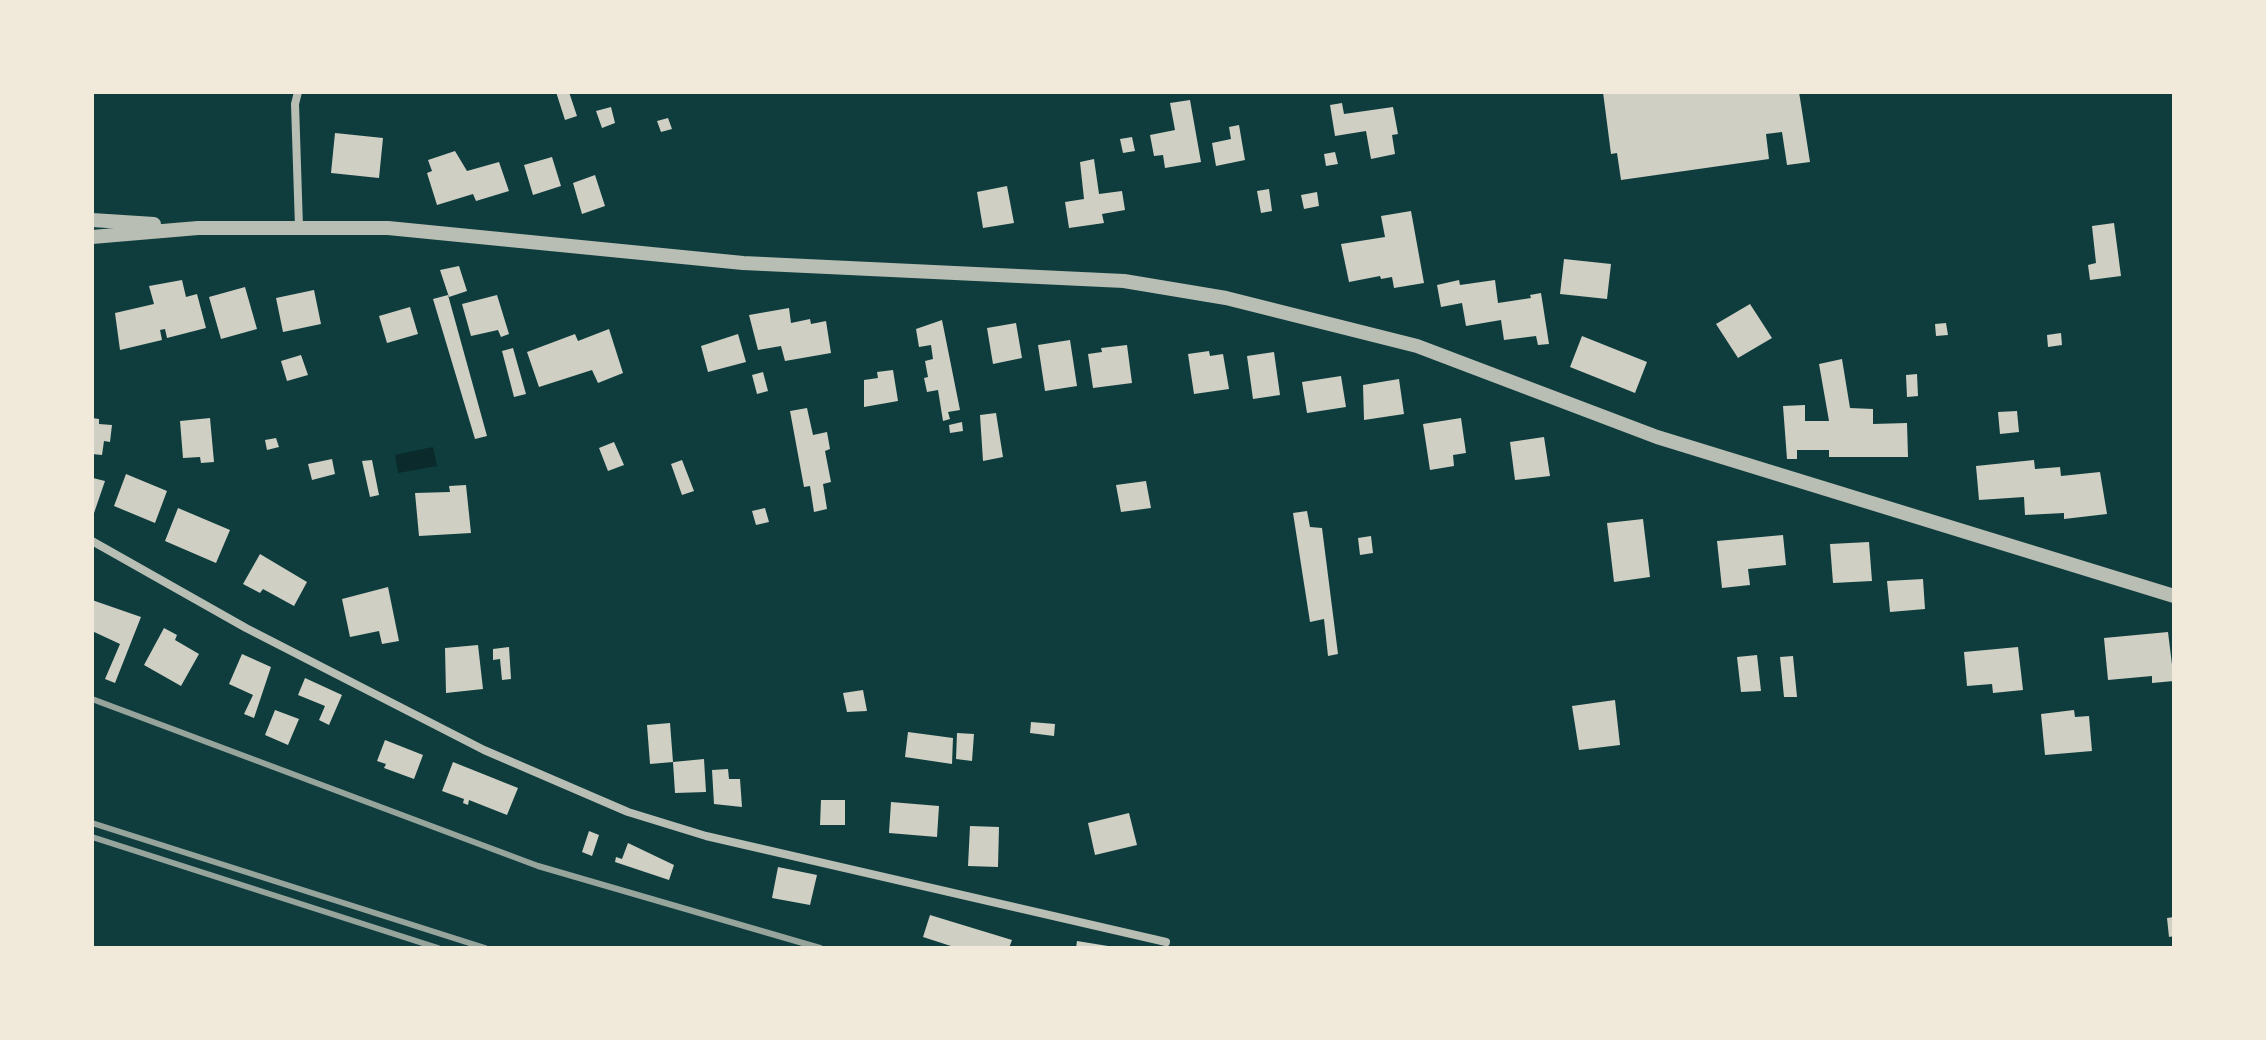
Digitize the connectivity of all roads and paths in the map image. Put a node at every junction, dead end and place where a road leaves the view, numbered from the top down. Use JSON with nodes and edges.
{"nodes":[{"id":1,"x":298,"y":92,"type":"edge"},
{"id":2,"x":92,"y":220,"type":"edge"},
{"id":3,"x":299,"y":227,"type":"junction"},
{"id":4,"x":198,"y":228,"type":"junction"},
{"id":5,"x":92,"y":237,"type":"edge"},
{"id":6,"x":92,"y":541,"type":"edge"},
{"id":7,"x":2172,"y":595,"type":"edge"},
{"id":8,"x":1166,"y":942,"type":"dead end"}],
"edges":[{"from":1,"to":3,"type":"street"},
{"from":2,"to":4,"type":"street"},
{"from":3,"to":4,"type":"street"},
{"from":3,"to":7,"type":"street"},
{"from":4,"to":5,"type":"street"},
{"from":6,"to":8,"type":"street"}]}
